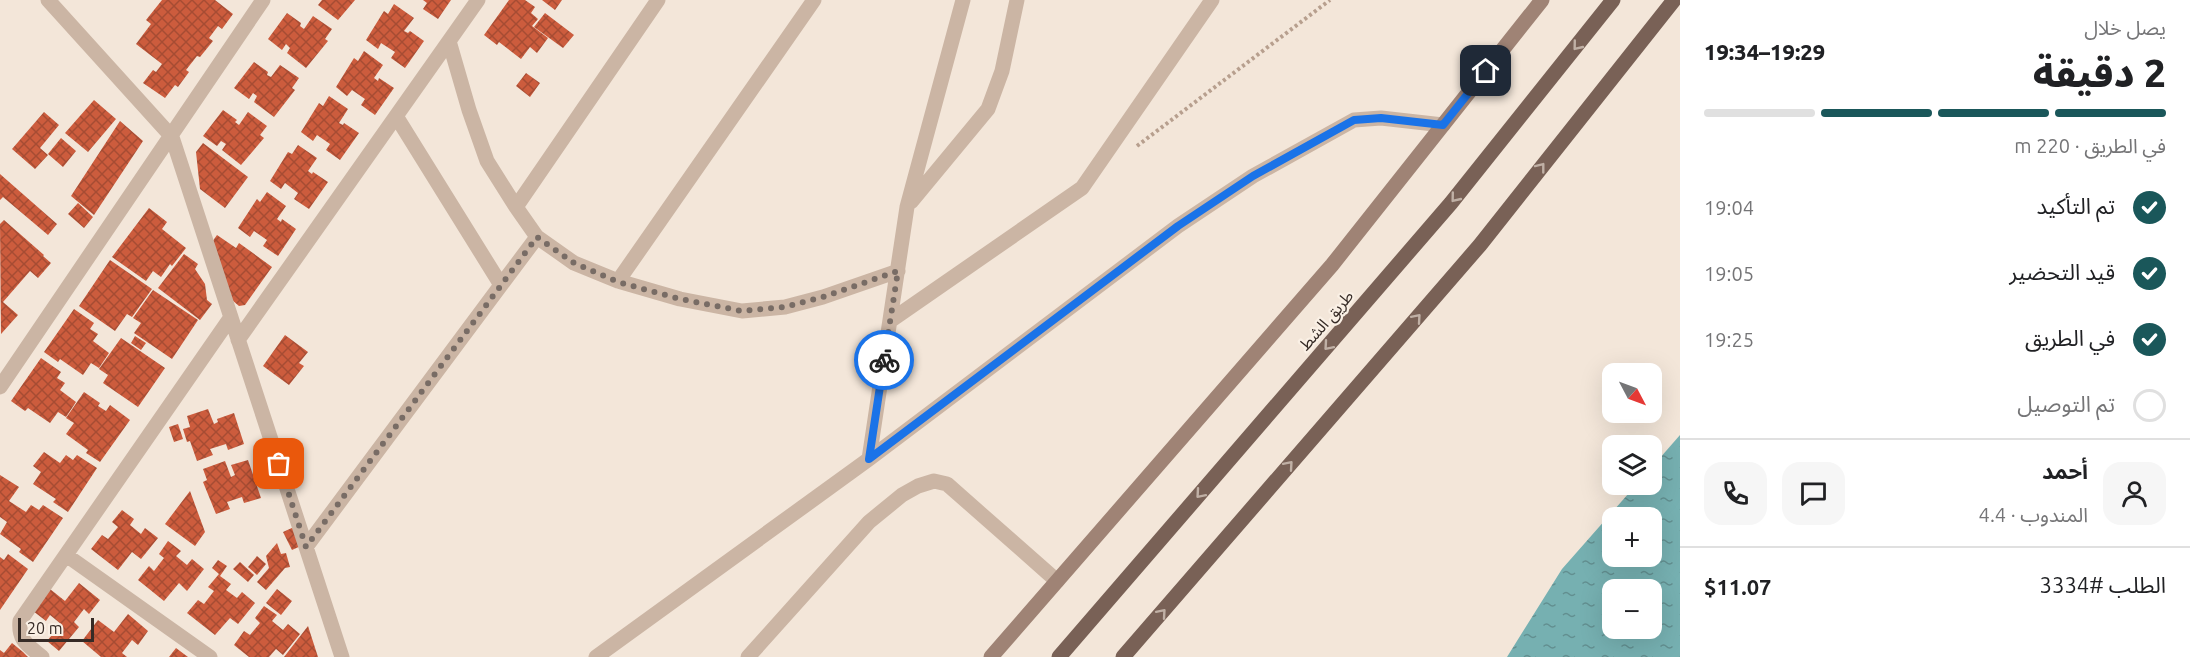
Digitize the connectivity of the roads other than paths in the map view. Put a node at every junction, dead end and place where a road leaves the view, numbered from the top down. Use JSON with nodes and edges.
{"nodes":[{"id":1,"x":48,"y":0,"type":"edge"},
{"id":2,"x":263,"y":0,"type":"edge"},
{"id":3,"x":478,"y":0,"type":"edge"},
{"id":4,"x":658,"y":0,"type":"edge"},
{"id":5,"x":814,"y":0,"type":"edge"},
{"id":6,"x":963,"y":0,"type":"edge"},
{"id":7,"x":1017,"y":0,"type":"edge"},
{"id":8,"x":1212,"y":0,"type":"edge"},
{"id":9,"x":1542,"y":0,"type":"edge"},
{"id":10,"x":1613,"y":0,"type":"edge"},
{"id":11,"x":1674,"y":0,"type":"edge"},
{"id":12,"x":449,"y":41,"type":"junction"},
{"id":13,"x":396,"y":116,"type":"junction"},
{"id":14,"x":1443,"y":125,"type":"junction"},
{"id":15,"x":172,"y":136,"type":"junction"},
{"id":16,"x":516,"y":207,"type":"junction"},
{"id":17,"x":907,"y":207,"type":"junction"},
{"id":18,"x":537,"y":237,"type":"junction"},
{"id":19,"x":898,"y":271,"type":"junction"},
{"id":20,"x":618,"y":282,"type":"junction"},
{"id":21,"x":501,"y":285,"type":"junction"},
{"id":22,"x":231,"y":317,"type":"junction"},
{"id":23,"x":890,"y":321,"type":"junction"},
{"id":24,"x":238,"y":340,"type":"junction"},
{"id":25,"x":3,"y":377,"type":"edge"},
{"id":26,"x":869,"y":459,"type":"junction"},
{"id":27,"x":306,"y":547,"type":"junction"},
{"id":28,"x":66,"y":555,"type":"junction"},
{"id":29,"x":1057,"y":581,"type":"junction"},
{"id":30,"x":42,"y":657,"type":"edge"},
{"id":31,"x":210,"y":657,"type":"edge"},
{"id":32,"x":342,"y":657,"type":"edge"},
{"id":33,"x":596,"y":657,"type":"edge"},
{"id":34,"x":748,"y":657,"type":"edge"},
{"id":35,"x":991,"y":657,"type":"edge"},
{"id":36,"x":1059,"y":657,"type":"edge"},
{"id":37,"x":1124,"y":657,"type":"edge"}],
"edges":[{"from":1,"to":15,"type":"street"},
{"from":2,"to":15,"type":"street"},
{"from":3,"to":12,"type":"street"},
{"from":4,"to":16,"type":"street"},
{"from":5,"to":20,"type":"street"},
{"from":6,"to":17,"type":"street"},
{"from":7,"to":17,"type":"street"},
{"from":8,"to":23,"type":"street"},
{"from":9,"to":14,"type":"street"},
{"from":10,"to":36,"type":"main road","name":"طريق الشط","one_way":true},
{"from":37,"to":11,"type":"main road","one_way":true},
{"from":12,"to":13,"type":"street"},
{"from":12,"to":16,"type":"street"},
{"from":13,"to":21,"type":"street"},
{"from":13,"to":24,"type":"street"},
{"from":14,"to":26,"type":"street"},
{"from":14,"to":29,"type":"street"},
{"from":15,"to":22,"type":"street"},
{"from":15,"to":25,"type":"street"},
{"from":16,"to":18,"type":"street"},
{"from":17,"to":19,"type":"street"},
{"from":18,"to":20,"type":"street"},
{"from":18,"to":21,"type":"street"},
{"from":19,"to":20,"type":"street"},
{"from":19,"to":23,"type":"street"},
{"from":21,"to":27,"type":"street"},
{"from":22,"to":24,"type":"street"},
{"from":22,"to":28,"type":"street"},
{"from":23,"to":26,"type":"street"},
{"from":24,"to":27,"type":"street"},
{"from":26,"to":33,"type":"street"},
{"from":27,"to":32,"type":"street"},
{"from":28,"to":30,"type":"street"},
{"from":28,"to":31,"type":"street"},
{"from":29,"to":34,"type":"street"},
{"from":29,"to":35,"type":"street"}]}
